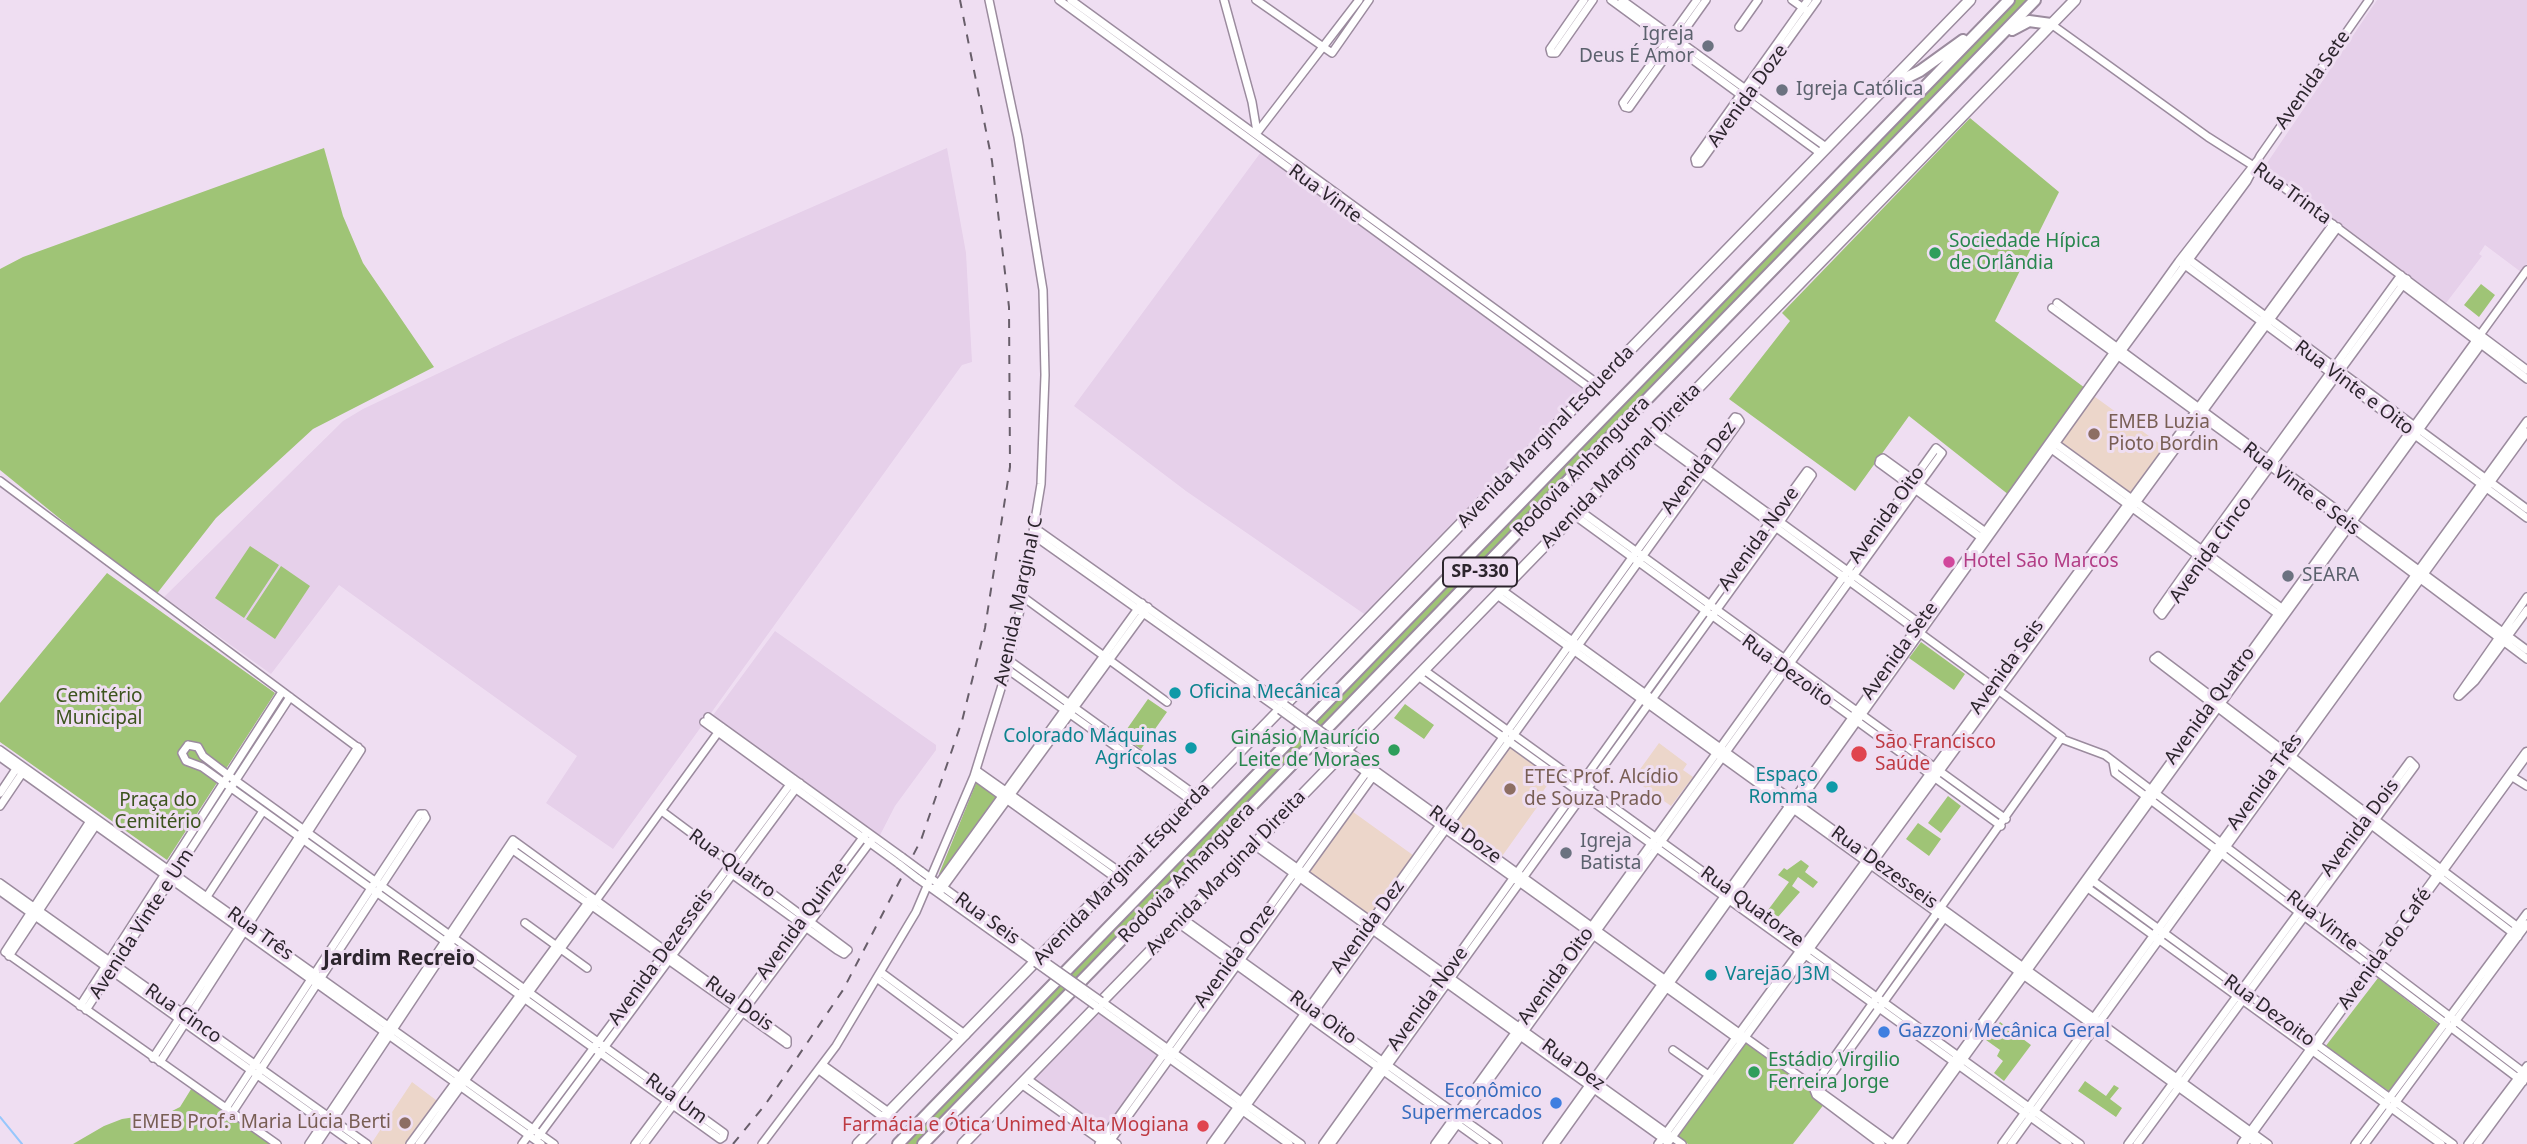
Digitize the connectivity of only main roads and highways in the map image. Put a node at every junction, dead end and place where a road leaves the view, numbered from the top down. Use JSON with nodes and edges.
{"nodes":[{"id":1,"x":1970,"y":0,"type":"edge"},
{"id":2,"x":2010,"y":0,"type":"edge"},
{"id":3,"x":2035,"y":0,"type":"edge"},
{"id":4,"x":2075,"y":0,"type":"edge"},
{"id":5,"x":1988,"y":22,"type":"junction"},
{"id":6,"x":2051,"y":24,"type":"junction"},
{"id":7,"x":1985,"y":51,"type":"junction"},
{"id":8,"x":1882,"y":90,"type":"junction"},
{"id":9,"x":2527,"y":753,"type":"edge"},
{"id":10,"x":2527,"y":764,"type":"edge"},
{"id":11,"x":2514,"y":777,"type":"junction"},
{"id":12,"x":2251,"y":1140,"type":"edge"},
{"id":13,"x":858,"y":1144,"type":"edge"},
{"id":14,"x":898,"y":1144,"type":"edge"},
{"id":15,"x":923,"y":1144,"type":"edge"},
{"id":16,"x":963,"y":1144,"type":"edge"}],
"edges":[{"from":1,"to":8,"type":"main road","name":"Avenida Marginal Esquerda"},
{"from":2,"to":5,"type":"highway","name":"Rodovia Anhanguera","number":"SP-330"},
{"from":3,"to":7,"type":"highway","name":"Rodovia Anhanguera","number":"SP-330"},
{"from":4,"to":6,"type":"main road","name":"Avenida Marginal Direita"},
{"from":5,"to":8,"type":"highway"},
{"from":5,"to":14,"type":"highway","name":"Rodovia Anhanguera","number":"SP-330"},
{"from":6,"to":7,"type":"highway"},
{"from":6,"to":16,"type":"main road","name":"Avenida Marginal Direita"},
{"from":7,"to":15,"type":"highway","name":"Rodovia Anhanguera","number":"SP-330"},
{"from":8,"to":13,"type":"main road","name":"Avenida Marginal Esquerda"},
{"from":9,"to":11,"type":"main road","name":"Avenida do Café"},
{"from":10,"to":11,"type":"main road","name":"Avenida do Café"},
{"from":11,"to":12,"type":"main road","name":"Avenida do Café"}]}
